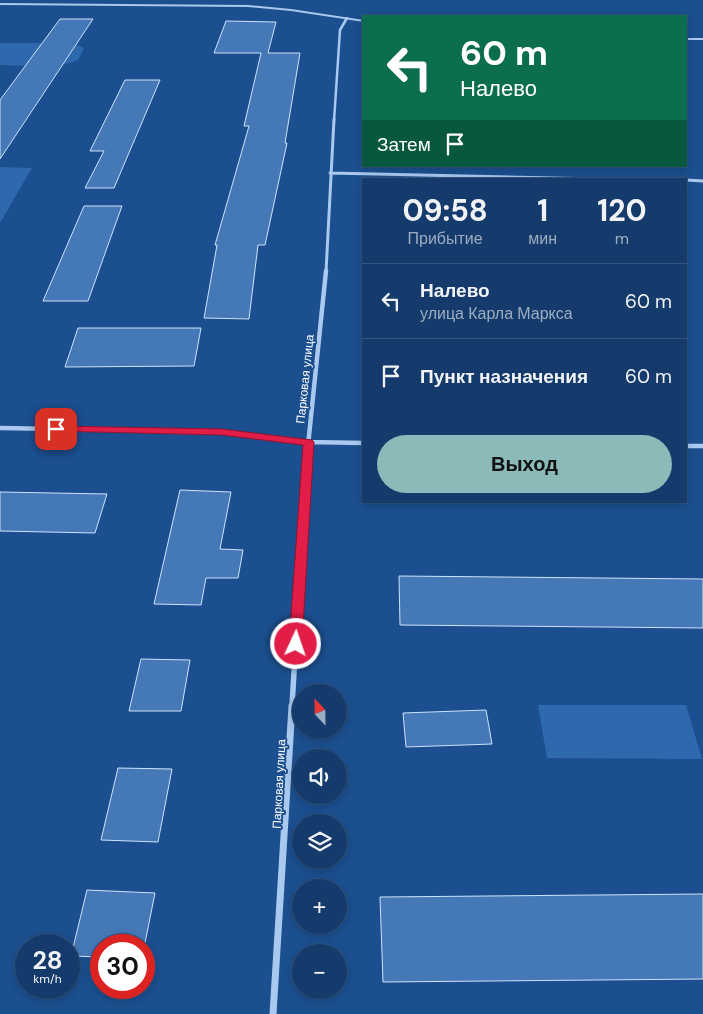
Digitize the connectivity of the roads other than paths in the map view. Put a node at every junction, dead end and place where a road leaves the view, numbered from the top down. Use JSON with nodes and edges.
{"nodes":[{"id":1,"x":0,"y":4,"type":"edge"},
{"id":2,"x":347,"y":18,"type":"junction"},
{"id":3,"x":362,"y":21,"type":"edge"},
{"id":4,"x":687,"y":39,"type":"edge"},
{"id":5,"x":703,"y":39,"type":"edge"},
{"id":6,"x":330,"y":174,"type":"junction"},
{"id":7,"x":545,"y":178,"type":"edge"},
{"id":8,"x":687,"y":180,"type":"edge"},
{"id":9,"x":703,"y":181,"type":"edge"},
{"id":10,"x":0,"y":428,"type":"edge"},
{"id":11,"x":308,"y":442,"type":"junction"},
{"id":12,"x":362,"y":443,"type":"edge"},
{"id":13,"x":687,"y":446,"type":"edge"},
{"id":14,"x":703,"y":446,"type":"edge"},
{"id":15,"x":273,"y":1014,"type":"edge"}],
"edges":[{"from":1,"to":2,"type":"street"},
{"from":2,"to":3,"type":"street"},
{"from":2,"to":6,"type":"street","name":"Парковая улица"},
{"from":4,"to":5,"type":"street"},
{"from":6,"to":7,"type":"street"},
{"from":6,"to":11,"type":"street","name":"Парковая улица"},
{"from":8,"to":9,"type":"street"},
{"from":10,"to":11,"type":"street"},
{"from":11,"to":12,"type":"street"},
{"from":11,"to":15,"type":"street","name":"Парковая улица"},
{"from":13,"to":14,"type":"street"}]}
